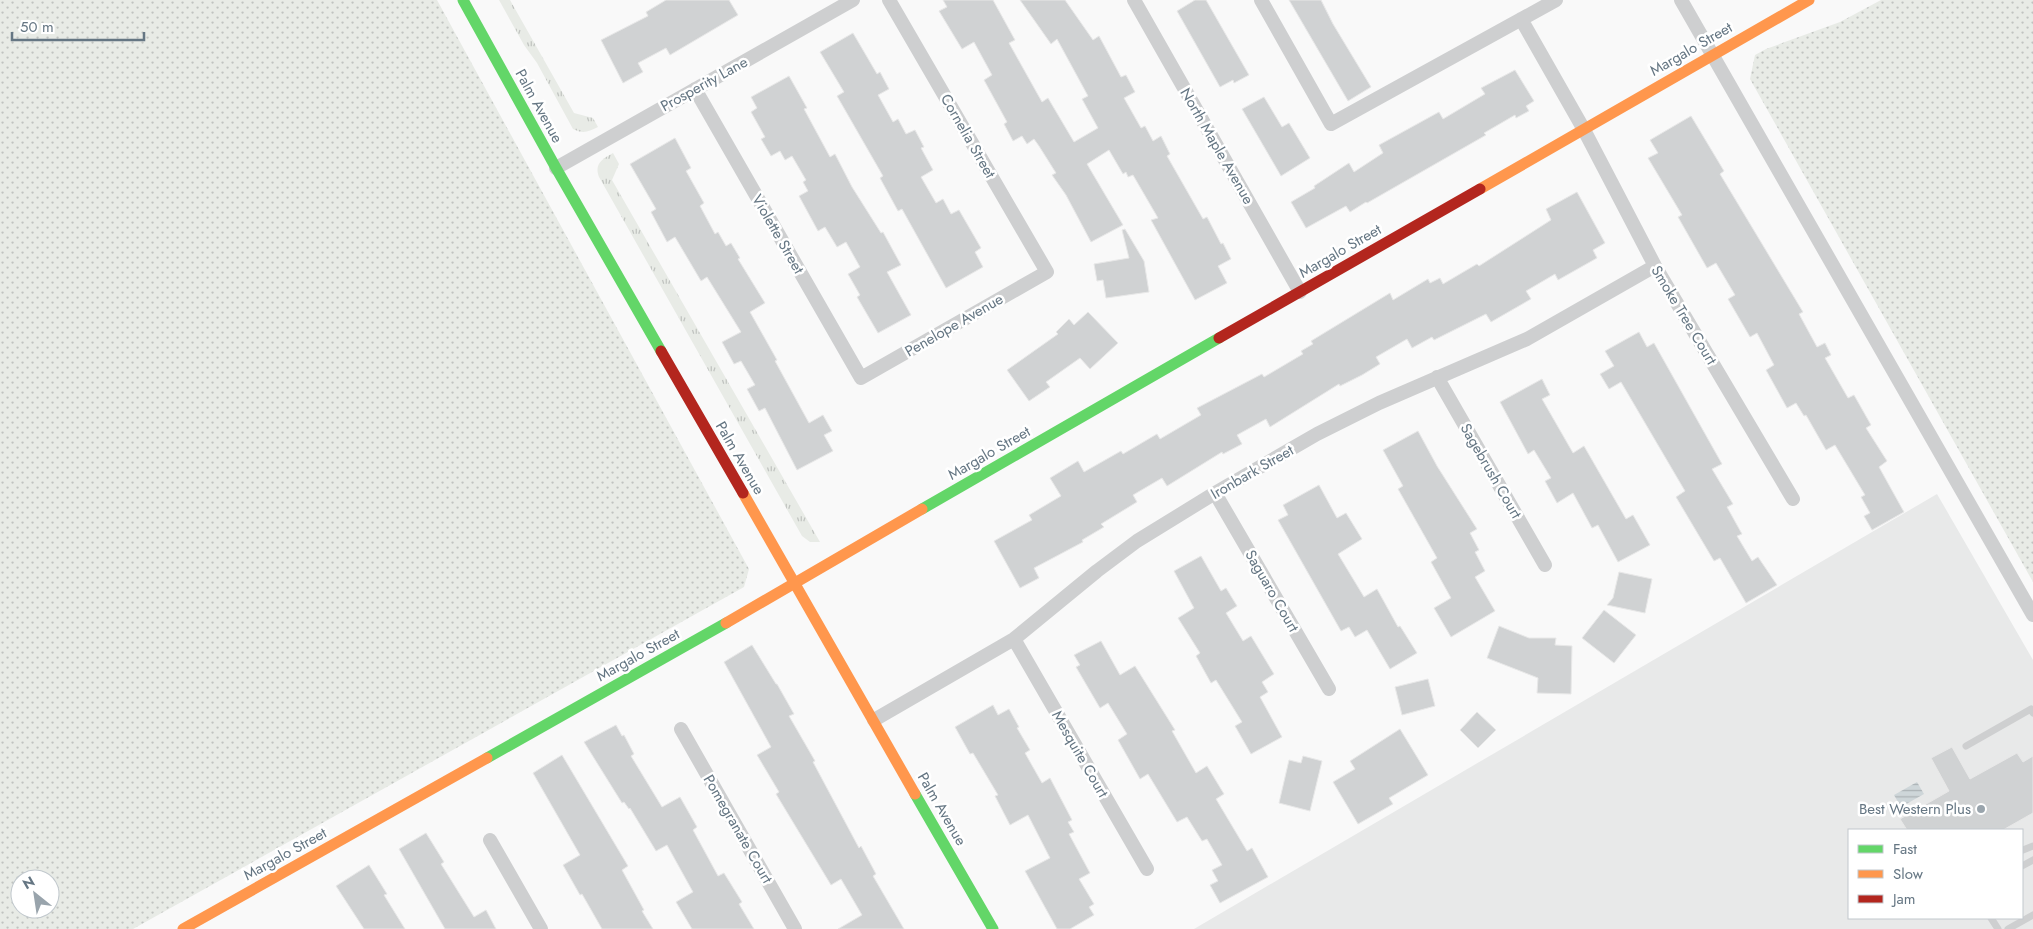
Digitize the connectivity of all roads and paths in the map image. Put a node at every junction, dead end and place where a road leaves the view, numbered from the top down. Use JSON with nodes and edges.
{"nodes":[{"id":1,"x":463,"y":0,"type":"edge"},
{"id":2,"x":852,"y":0,"type":"edge"},
{"id":3,"x":890,"y":0,"type":"edge"},
{"id":4,"x":1134,"y":0,"type":"edge"},
{"id":5,"x":1261,"y":0,"type":"edge"},
{"id":6,"x":1556,"y":0,"type":"edge"},
{"id":7,"x":1680,"y":0,"type":"edge"},
{"id":8,"x":1808,"y":0,"type":"edge"},
{"id":9,"x":1520,"y":19,"type":"junction"},
{"id":10,"x":1712,"y":55,"type":"junction"},
{"id":11,"x":695,"y":89,"type":"junction"},
{"id":12,"x":1583,"y":128,"type":"junction"},
{"id":13,"x":556,"y":168,"type":"junction"},
{"id":14,"x":1655,"y":266,"type":"junction"},
{"id":15,"x":1047,"y":272,"type":"joint"},
{"id":16,"x":1300,"y":292,"type":"junction"},
{"id":17,"x":1437,"y":377,"type":"junction"},
{"id":18,"x":861,"y":378,"type":"joint"},
{"id":19,"x":1215,"y":493,"type":"junction"},
{"id":20,"x":1793,"y":499,"type":"dead end"},
{"id":21,"x":1546,"y":566,"type":"dead end"},
{"id":22,"x":794,"y":583,"type":"junction"},
{"id":23,"x":2033,"y":615,"type":"edge"},
{"id":24,"x":1014,"y":639,"type":"junction"},
{"id":25,"x":1329,"y":689,"type":"dead end"},
{"id":26,"x":2033,"y":713,"type":"edge"},
{"id":27,"x":874,"y":720,"type":"junction"},
{"id":28,"x":681,"y":729,"type":"dead end"},
{"id":29,"x":1966,"y":746,"type":"dead end"},
{"id":30,"x":490,"y":840,"type":"dead end"},
{"id":31,"x":2033,"y":846,"type":"edge"},
{"id":32,"x":2023,"y":850,"type":"edge"},
{"id":33,"x":1147,"y":868,"type":"dead end"},
{"id":34,"x":2033,"y":915,"type":"edge"},
{"id":35,"x":183,"y":929,"type":"edge"},
{"id":36,"x":541,"y":929,"type":"edge"},
{"id":37,"x":795,"y":929,"type":"edge"},
{"id":38,"x":993,"y":929,"type":"edge"},
{"id":39,"x":2008,"y":929,"type":"edge"}],
"edges":[{"from":1,"to":13,"type":"street","name":"Palm Avenue"},
{"from":2,"to":11,"type":"street","name":"Prosperity Lane"},
{"from":3,"to":15,"type":"street","name":"Cornelia Street"},
{"from":4,"to":16,"type":"street","name":"North Maple Avenue"},
{"from":5,"to":9,"type":"street"},
{"from":6,"to":9,"type":"street"},
{"from":7,"to":10,"type":"street"},
{"from":8,"to":10,"type":"street","name":"Margalo Street"},
{"from":9,"to":12,"type":"street","name":"Smoke Tree Court"},
{"from":10,"to":12,"type":"street","name":"Margalo Street"},
{"from":10,"to":23,"type":"street"},
{"from":11,"to":13,"type":"street","name":"Prosperity Lane"},
{"from":11,"to":18,"type":"street","name":"Violette Street"},
{"from":12,"to":14,"type":"street","name":"Smoke Tree Court"},
{"from":12,"to":16,"type":"street","name":"Margalo Street"},
{"from":13,"to":22,"type":"street","name":"Palm Avenue"},
{"from":14,"to":17,"type":"street","name":"Ironbark Street"},
{"from":14,"to":20,"type":"street","name":"Smoke Tree Court"},
{"from":15,"to":18,"type":"street","name":"Penelope Avenue"},
{"from":16,"to":22,"type":"street","name":"Margalo Street"},
{"from":17,"to":19,"type":"street","name":"Ironbark Street"},
{"from":17,"to":21,"type":"street","name":"Sagebrush Court"},
{"from":19,"to":24,"type":"street","name":"Ironbark Street"},
{"from":19,"to":25,"type":"street","name":"Saguaro Court"},
{"from":22,"to":27,"type":"street","name":"Palm Avenue"},
{"from":22,"to":35,"type":"street","name":"Margalo Street"},
{"from":24,"to":27,"type":"street","name":"Ironbark Street"},
{"from":24,"to":33,"type":"street","name":"Mesquite Court"},
{"from":26,"to":29,"type":"lane"},
{"from":27,"to":38,"type":"street","name":"Palm Avenue"},
{"from":28,"to":37,"type":"street","name":"Pomegranate Court"},
{"from":30,"to":36,"type":"street"},
{"from":31,"to":32,"type":"lane"},
{"from":34,"to":39,"type":"lane"}]}
